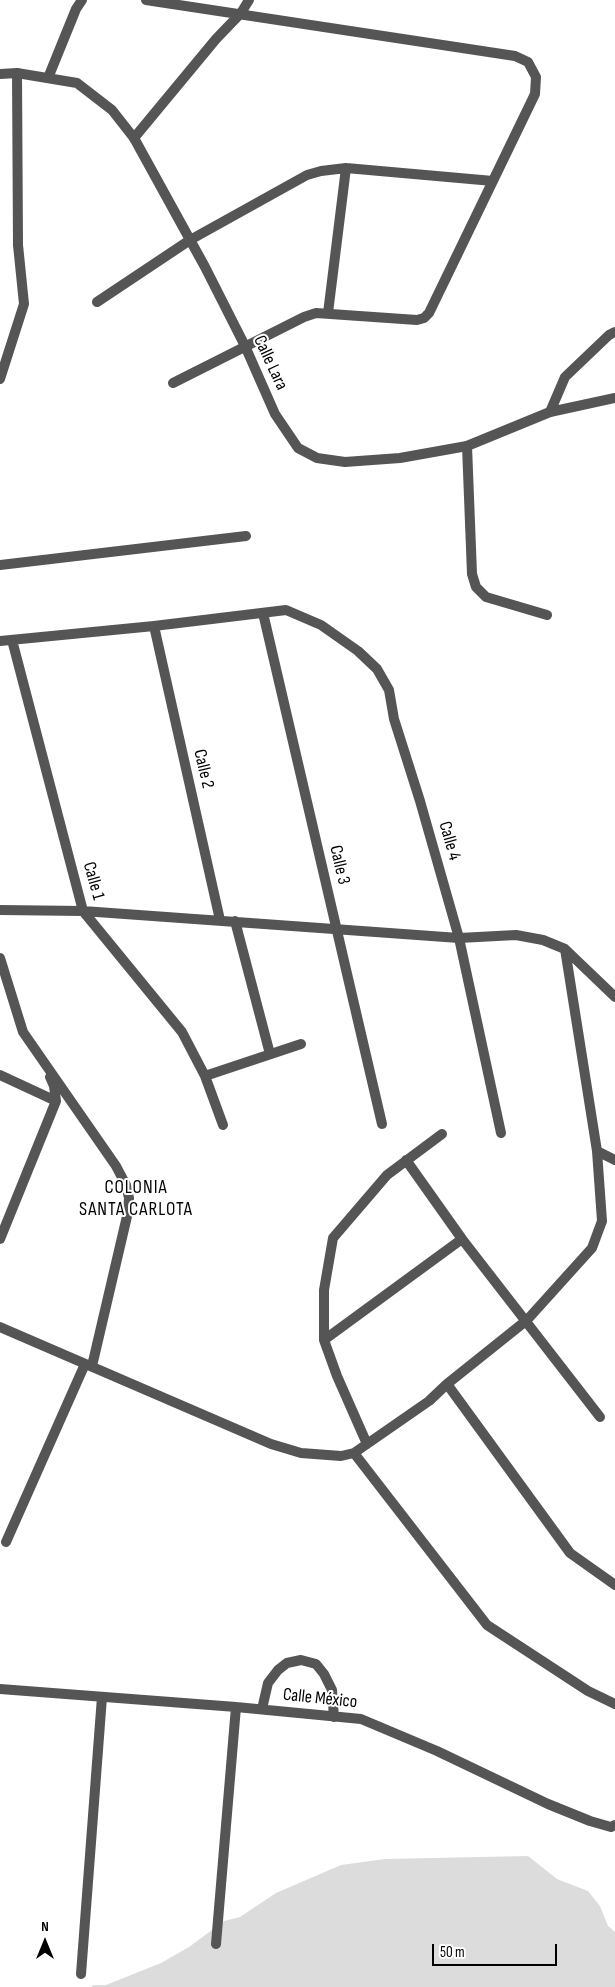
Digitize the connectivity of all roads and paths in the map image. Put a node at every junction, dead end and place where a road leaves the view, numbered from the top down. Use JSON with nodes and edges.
{"nodes":[{"id":1,"x":82,"y":0,"type":"edge"},
{"id":2,"x":146,"y":0,"type":"edge"},
{"id":3,"x":249,"y":0,"type":"edge"},
{"id":4,"x":241,"y":13,"type":"junction"},
{"id":5,"x":17,"y":73,"type":"junction"},
{"id":6,"x":0,"y":74,"type":"edge"},
{"id":7,"x":48,"y":78,"type":"junction"},
{"id":8,"x":134,"y":138,"type":"junction"},
{"id":9,"x":346,"y":168,"type":"junction"},
{"id":10,"x":493,"y":181,"type":"junction"},
{"id":11,"x":190,"y":240,"type":"junction"},
{"id":12,"x":97,"y":302,"type":"dead end"},
{"id":13,"x":328,"y":313,"type":"junction"},
{"id":14,"x":615,"y":332,"type":"edge"},
{"id":15,"x":245,"y":346,"type":"junction"},
{"id":16,"x":0,"y":379,"type":"edge"},
{"id":17,"x":173,"y":384,"type":"dead end"},
{"id":18,"x":615,"y":398,"type":"edge"},
{"id":19,"x":550,"y":412,"type":"junction"},
{"id":20,"x":467,"y":446,"type":"junction"},
{"id":21,"x":246,"y":536,"type":"dead end"},
{"id":22,"x":0,"y":564,"type":"edge"},
{"id":23,"x":263,"y":613,"type":"junction"},
{"id":24,"x":547,"y":615,"type":"dead end"},
{"id":25,"x":154,"y":626,"type":"junction"},
{"id":26,"x":12,"y":640,"type":"junction"},
{"id":27,"x":0,"y":641,"type":"edge"},
{"id":28,"x":0,"y":910,"type":"edge"},
{"id":29,"x":83,"y":911,"type":"junction"},
{"id":30,"x":220,"y":920,"type":"junction"},
{"id":31,"x":235,"y":921,"type":"junction"},
{"id":32,"x":337,"y":929,"type":"junction"},
{"id":33,"x":459,"y":938,"type":"junction"},
{"id":34,"x":565,"y":949,"type":"junction"},
{"id":35,"x":0,"y":958,"type":"edge"},
{"id":36,"x":615,"y":997,"type":"edge"},
{"id":37,"x":302,"y":1044,"type":"dead end"},
{"id":38,"x":270,"y":1054,"type":"junction"},
{"id":39,"x":46,"y":1066,"type":"junction"},
{"id":40,"x":0,"y":1075,"type":"edge"},
{"id":41,"x":205,"y":1076,"type":"junction"},
{"id":42,"x":56,"y":1101,"type":"junction"},
{"id":43,"x":382,"y":1124,"type":"dead end"},
{"id":44,"x":222,"y":1125,"type":"dead end"},
{"id":45,"x":501,"y":1133,"type":"dead end"},
{"id":46,"x":442,"y":1134,"type":"dead end"},
{"id":47,"x":597,"y":1152,"type":"junction"},
{"id":48,"x":406,"y":1160,"type":"junction"},
{"id":49,"x":615,"y":1160,"type":"edge"},
{"id":50,"x":462,"y":1238,"type":"junction"},
{"id":51,"x":0,"y":1239,"type":"edge"},
{"id":52,"x":527,"y":1320,"type":"junction"},
{"id":53,"x":0,"y":1327,"type":"edge"},
{"id":54,"x":324,"y":1340,"type":"junction"},
{"id":55,"x":89,"y":1365,"type":"junction"},
{"id":56,"x":447,"y":1384,"type":"junction"},
{"id":57,"x":600,"y":1417,"type":"dead end"},
{"id":58,"x":367,"y":1444,"type":"junction"},
{"id":59,"x":354,"y":1453,"type":"junction"},
{"id":60,"x":6,"y":1542,"type":"dead end"},
{"id":61,"x":615,"y":1585,"type":"edge"},
{"id":62,"x":0,"y":1689,"type":"edge"},
{"id":63,"x":102,"y":1697,"type":"junction"},
{"id":64,"x":615,"y":1704,"type":"edge"},
{"id":65,"x":236,"y":1707,"type":"junction"},
{"id":66,"x":262,"y":1709,"type":"junction"},
{"id":67,"x":334,"y":1716,"type":"junction"},
{"id":68,"x":615,"y":1825,"type":"edge"},
{"id":69,"x":216,"y":1944,"type":"dead end"},
{"id":70,"x":81,"y":1974,"type":"dead end"}],
"edges":[{"from":1,"to":7,"type":"street"},
{"from":2,"to":4,"type":"street"},
{"from":3,"to":4,"type":"street"},
{"from":4,"to":8,"type":"street"},
{"from":4,"to":10,"type":"street"},
{"from":5,"to":6,"type":"street","name":"Calle Lara"},
{"from":5,"to":7,"type":"street","name":"Calle Lara"},
{"from":5,"to":16,"type":"street"},
{"from":7,"to":8,"type":"street","name":"Calle Lara"},
{"from":8,"to":11,"type":"street","name":"Calle Lara"},
{"from":9,"to":10,"type":"street"},
{"from":9,"to":11,"type":"street"},
{"from":9,"to":13,"type":"street"},
{"from":10,"to":13,"type":"street"},
{"from":11,"to":12,"type":"street"},
{"from":11,"to":15,"type":"street","name":"Calle Lara"},
{"from":13,"to":15,"type":"street"},
{"from":14,"to":19,"type":"street"},
{"from":15,"to":17,"type":"street"},
{"from":15,"to":20,"type":"street","name":"Calle Lara"},
{"from":18,"to":19,"type":"street","name":"Calle Lara"},
{"from":19,"to":20,"type":"street","name":"Calle Lara"},
{"from":20,"to":24,"type":"street"},
{"from":21,"to":22,"type":"street"},
{"from":23,"to":25,"type":"street"},
{"from":23,"to":32,"type":"street","name":"Calle 3"},
{"from":23,"to":33,"type":"street","name":"Calle 4"},
{"from":25,"to":26,"type":"street"},
{"from":25,"to":30,"type":"street","name":"Calle 2"},
{"from":26,"to":27,"type":"street"},
{"from":26,"to":29,"type":"street","name":"Calle 1"},
{"from":28,"to":29,"type":"street"},
{"from":29,"to":30,"type":"street"},
{"from":29,"to":41,"type":"street","name":"Calle 1"},
{"from":30,"to":31,"type":"street"},
{"from":31,"to":32,"type":"street"},
{"from":31,"to":38,"type":"street"},
{"from":32,"to":33,"type":"street"},
{"from":32,"to":43,"type":"street","name":"Calle 3"},
{"from":33,"to":34,"type":"street"},
{"from":33,"to":45,"type":"street","name":"Calle 4"},
{"from":34,"to":36,"type":"street"},
{"from":34,"to":47,"type":"street"},
{"from":35,"to":39,"type":"street"},
{"from":37,"to":38,"type":"street"},
{"from":38,"to":41,"type":"street"},
{"from":39,"to":42,"type":"street"},
{"from":39,"to":55,"type":"street"},
{"from":40,"to":42,"type":"street"},
{"from":41,"to":44,"type":"street","name":"Calle 1"},
{"from":42,"to":51,"type":"street"},
{"from":46,"to":48,"type":"street"},
{"from":47,"to":49,"type":"street"},
{"from":47,"to":52,"type":"street"},
{"from":48,"to":50,"type":"street"},
{"from":48,"to":54,"type":"street"},
{"from":50,"to":52,"type":"street"},
{"from":50,"to":54,"type":"street"},
{"from":52,"to":56,"type":"street"},
{"from":52,"to":57,"type":"street"},
{"from":53,"to":55,"type":"street"},
{"from":54,"to":58,"type":"street"},
{"from":55,"to":59,"type":"street"},
{"from":55,"to":60,"type":"street"},
{"from":56,"to":58,"type":"street"},
{"from":56,"to":61,"type":"street"},
{"from":58,"to":59,"type":"street"},
{"from":59,"to":64,"type":"street"},
{"from":62,"to":63,"type":"street","name":"Calle México"},
{"from":63,"to":65,"type":"street","name":"Calle México"},
{"from":63,"to":70,"type":"street"},
{"from":65,"to":66,"type":"street","name":"Calle México"},
{"from":65,"to":69,"type":"street"},
{"from":66,"to":67,"type":"street","name":"Calle México"},
{"from":66,"to":67,"type":"street"},
{"from":67,"to":68,"type":"street","name":"Calle México"}]}
